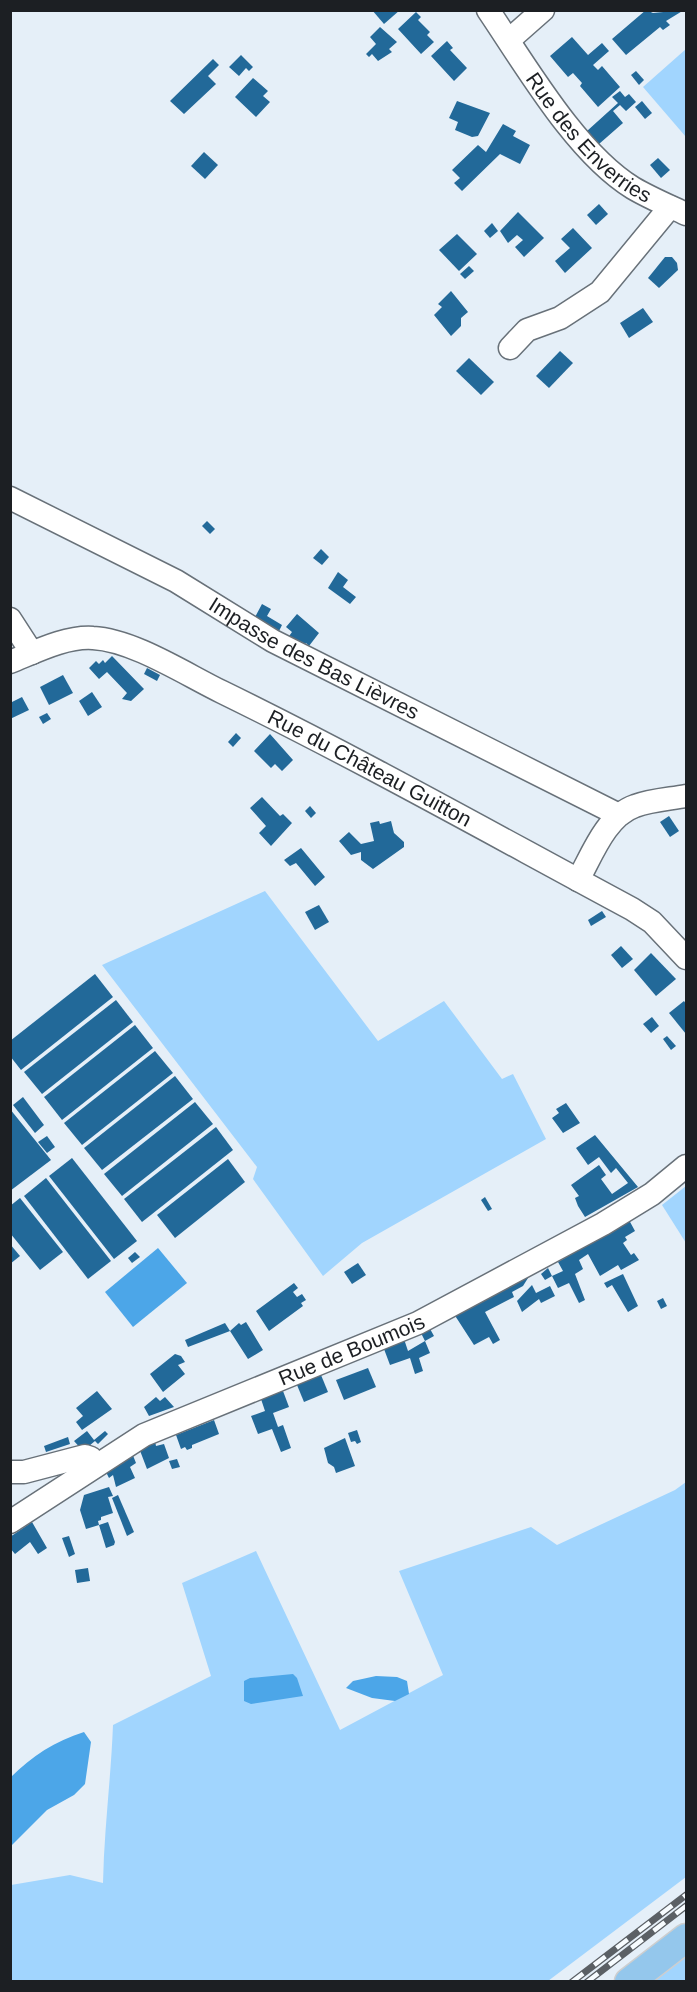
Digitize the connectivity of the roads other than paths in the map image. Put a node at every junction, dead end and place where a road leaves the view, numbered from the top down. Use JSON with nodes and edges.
{"nodes":[{"id":1,"x":488,"y":10,"type":"edge"},
{"id":2,"x":543,"y":10,"type":"edge"},
{"id":3,"x":508,"y":40,"type":"junction"},
{"id":4,"x":678,"y":211,"type":"edge"},
{"id":5,"x":510,"y":348,"type":"dead end"},
{"id":6,"x":10,"y":498,"type":"edge"},
{"id":7,"x":10,"y":619,"type":"edge"},
{"id":8,"x":32,"y":653,"type":"junction"},
{"id":9,"x":10,"y":662,"type":"edge"},
{"id":10,"x":687,"y":796,"type":"edge"},
{"id":11,"x":619,"y":815,"type":"junction"},
{"id":12,"x":578,"y":880,"type":"junction"},
{"id":13,"x":687,"y":958,"type":"edge"},
{"id":14,"x":687,"y":1166,"type":"edge"},
{"id":15,"x":95,"y":1465,"type":"junction"},
{"id":16,"x":10,"y":1472,"type":"edge"},
{"id":17,"x":10,"y":1522,"type":"edge"},
{"id":18,"x":687,"y":1938,"type":"edge"},
{"id":19,"x":628,"y":1982,"type":"edge"}],
"edges":[{"from":1,"to":3,"type":"street","name":"Rue des Enverries"},
{"from":2,"to":3,"type":"street"},
{"from":3,"to":4,"type":"street","name":"Rue des Enverries"},
{"from":4,"to":5,"type":"street"},
{"from":6,"to":11,"type":"street","name":"Impasse des Bas Lièvres"},
{"from":7,"to":8,"type":"street"},
{"from":8,"to":9,"type":"street","name":"Rue du Château Guitton"},
{"from":8,"to":12,"type":"street","name":"Rue du Château Guitton"},
{"from":10,"to":11,"type":"street"},
{"from":11,"to":12,"type":"street"},
{"from":12,"to":13,"type":"street","name":"Rue du Château Guitton"},
{"from":14,"to":15,"type":"street","name":"Rue de Boumois"},
{"from":15,"to":16,"type":"street"},
{"from":15,"to":17,"type":"street","name":"Rue de Boumois"},
{"from":18,"to":19,"type":"main road"}]}
